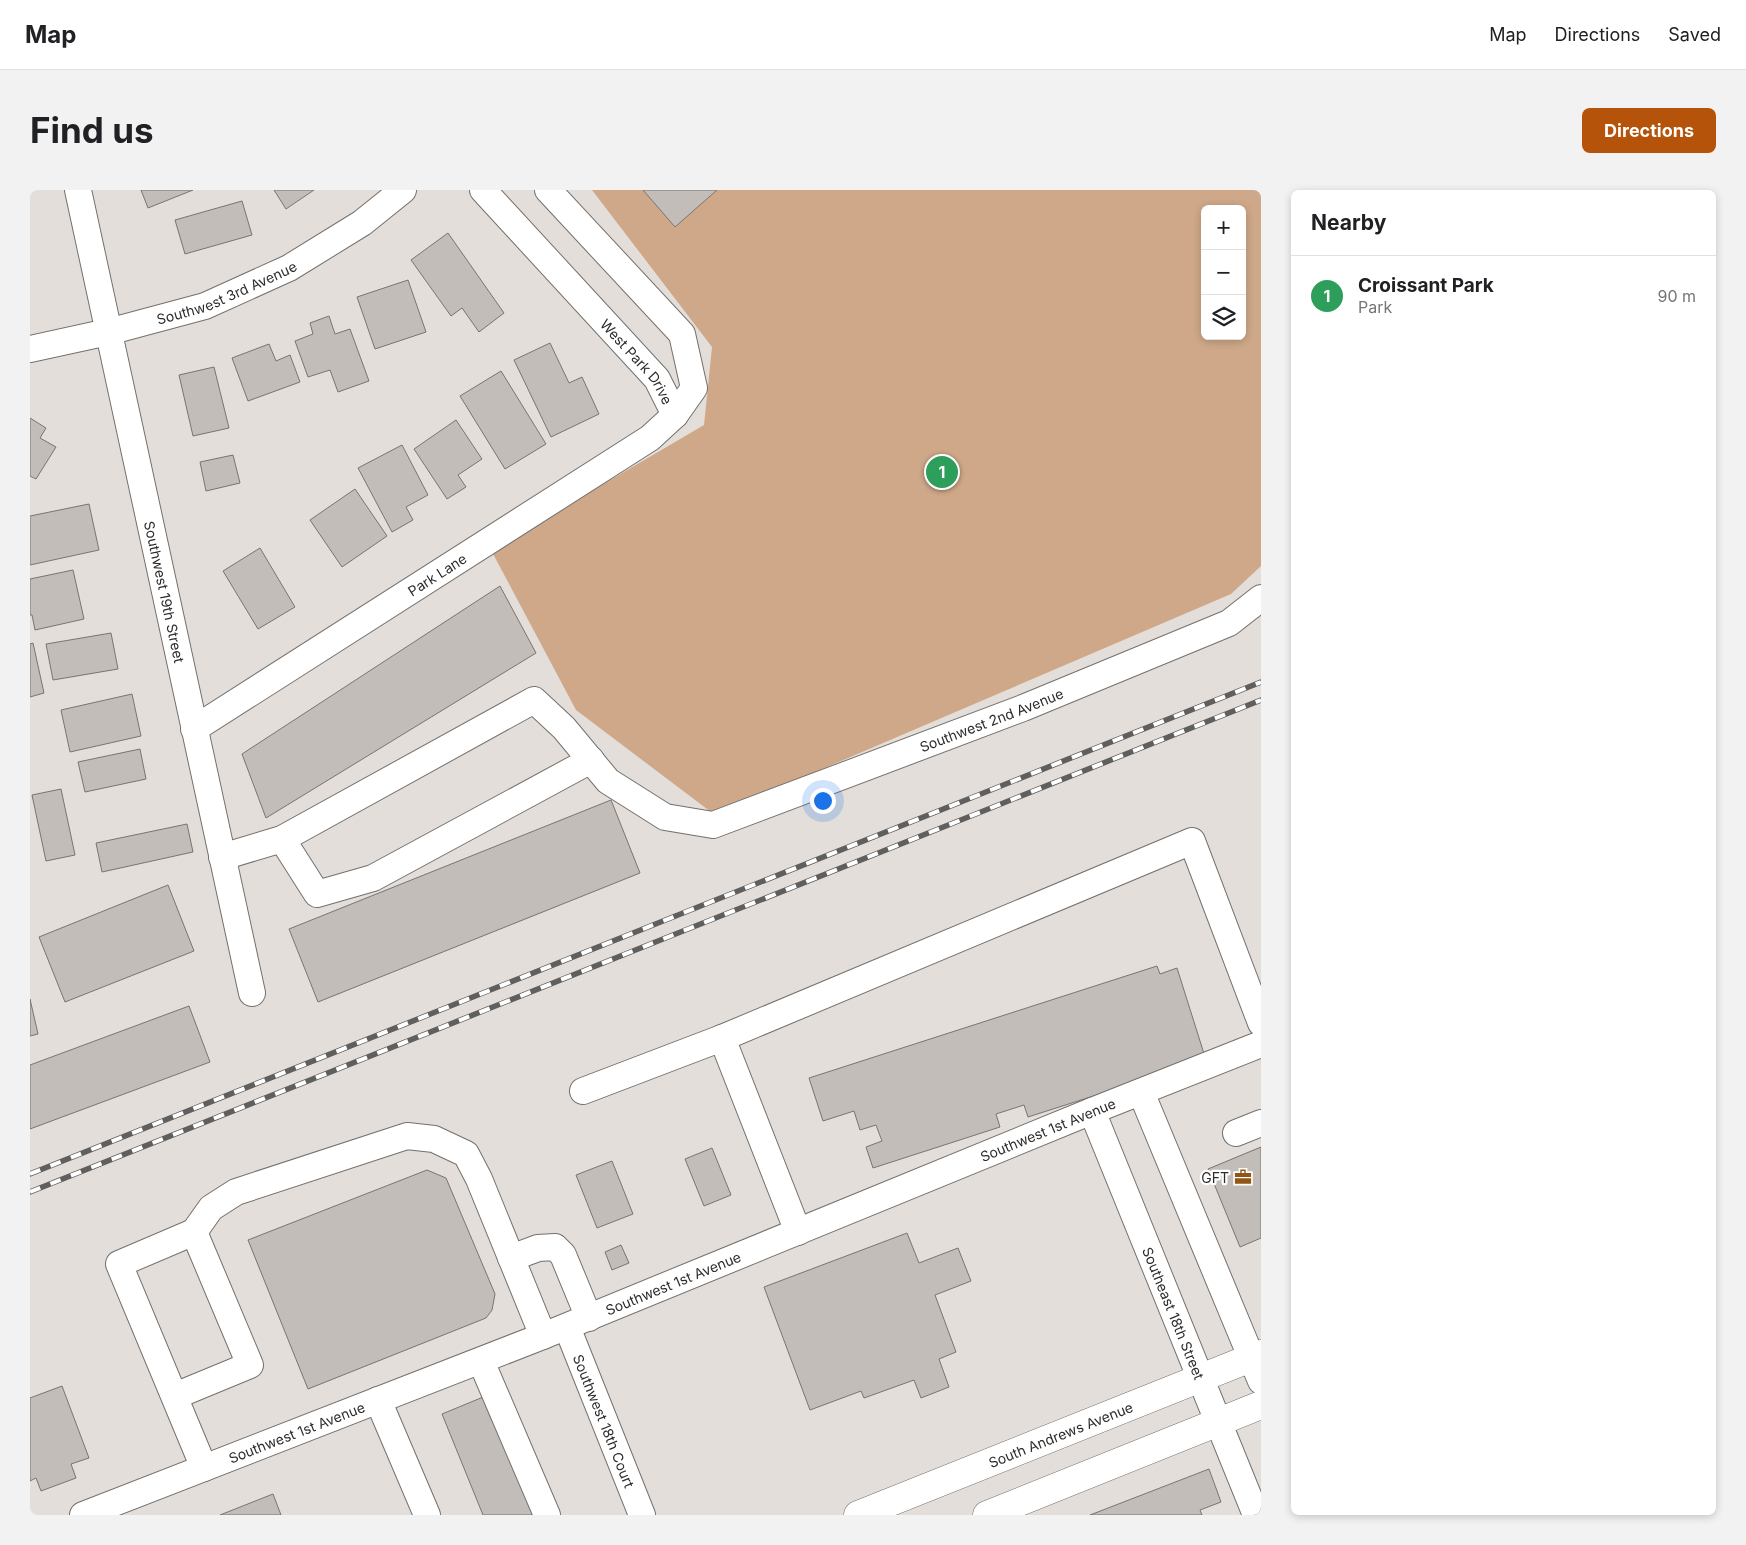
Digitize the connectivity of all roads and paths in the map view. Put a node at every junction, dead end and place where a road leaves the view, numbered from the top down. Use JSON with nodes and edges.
{"nodes":[{"id":1,"x":78,"y":190,"type":"edge"},
{"id":2,"x":403,"y":190,"type":"edge"},
{"id":3,"x":483,"y":190,"type":"edge"},
{"id":4,"x":548,"y":190,"type":"edge"},
{"id":5,"x":108,"y":332,"type":"junction"},
{"id":6,"x":30,"y":349,"type":"edge"},
{"id":7,"x":675,"y":416,"type":"junction"},
{"id":8,"x":1261,"y":598,"type":"edge"},
{"id":9,"x":194,"y":729,"type":"junction"},
{"id":10,"x":591,"y":760,"type":"junction"},
{"id":11,"x":282,"y":839,"type":"junction"},
{"id":12,"x":222,"y":857,"type":"junction"},
{"id":13,"x":252,"y":993,"type":"dead end"},
{"id":14,"x":1261,"y":1023,"type":"edge"},
{"id":15,"x":722,"y":1038,"type":"junction"},
{"id":16,"x":1261,"y":1044,"type":"edge"},
{"id":17,"x":583,"y":1091,"type":"dead end"},
{"id":18,"x":1141,"y":1092,"type":"junction"},
{"id":19,"x":1092,"y":1111,"type":"junction"},
{"id":20,"x":1261,"y":1123,"type":"edge"},
{"id":21,"x":1236,"y":1134,"type":"dead end"},
{"id":22,"x":194,"y":1232,"type":"junction"},
{"id":23,"x":798,"y":1232,"type":"junction"},
{"id":24,"x":511,"y":1258,"type":"junction"},
{"id":25,"x":578,"y":1322,"type":"junction"},
{"id":26,"x":543,"y":1336,"type":"junction"},
{"id":27,"x":481,"y":1360,"type":"junction"},
{"id":28,"x":1258,"y":1364,"type":"edge"},
{"id":29,"x":1200,"y":1378,"type":"junction"},
{"id":30,"x":175,"y":1396,"type":"junction"},
{"id":31,"x":378,"y":1400,"type":"junction"},
{"id":32,"x":1261,"y":1405,"type":"edge"},
{"id":33,"x":1218,"y":1423,"type":"junction"},
{"id":34,"x":204,"y":1468,"type":"junction"},
{"id":35,"x":83,"y":1515,"type":"edge"},
{"id":36,"x":427,"y":1515,"type":"edge"},
{"id":37,"x":547,"y":1515,"type":"edge"},
{"id":38,"x":642,"y":1515,"type":"edge"},
{"id":39,"x":858,"y":1515,"type":"edge"},
{"id":40,"x":987,"y":1515,"type":"edge"},
{"id":41,"x":1256,"y":1515,"type":"edge"}],
"edges":[{"from":1,"to":5,"type":"street","name":"Southwest 19th Street"},
{"from":2,"to":5,"type":"street","name":"Southwest 3rd Avenue"},
{"from":3,"to":7,"type":"street","name":"West Park Drive"},
{"from":4,"to":7,"type":"street","name":"West Park Drive"},
{"from":5,"to":6,"type":"street","name":"Southwest 3rd Avenue"},
{"from":5,"to":9,"type":"street","name":"Southwest 19th Street"},
{"from":7,"to":9,"type":"street","name":"Park Lane"},
{"from":8,"to":10,"type":"street","name":"Southwest 2nd Avenue"},
{"from":9,"to":12,"type":"street","name":"Southwest 19th Street"},
{"from":10,"to":11,"type":"street"},
{"from":10,"to":11,"type":"street"},
{"from":11,"to":12,"type":"street"},
{"from":12,"to":13,"type":"street","name":"Southwest 19th Street"},
{"from":14,"to":15,"type":"street"},
{"from":15,"to":17,"type":"street"},
{"from":15,"to":23,"type":"street"},
{"from":16,"to":18,"type":"street","name":"Southwest 1st Avenue"},
{"from":18,"to":19,"type":"street","name":"Southwest 1st Avenue"},
{"from":18,"to":28,"type":"street"},
{"from":19,"to":23,"type":"street","name":"Southwest 1st Avenue"},
{"from":19,"to":29,"type":"street","name":"Southeast 18th Street"},
{"from":20,"to":21,"type":"street"},
{"from":22,"to":24,"type":"street"},
{"from":22,"to":30,"type":"street"},
{"from":22,"to":30,"type":"street"},
{"from":23,"to":25,"type":"street","name":"Southwest 1st Avenue"},
{"from":24,"to":25,"type":"street","name":"Southwest 18th Court"},
{"from":24,"to":26,"type":"street"},
{"from":25,"to":26,"type":"street","name":"Southwest 1st Avenue"},
{"from":25,"to":38,"type":"street","name":"Southwest 18th Court"},
{"from":26,"to":27,"type":"street","name":"Southwest 1st Avenue"},
{"from":27,"to":31,"type":"street","name":"Southwest 1st Avenue"},
{"from":27,"to":37,"type":"street"},
{"from":28,"to":29,"type":"main road","name":"South Andrews Avenue"},
{"from":29,"to":33,"type":"street","name":"Southeast 18th Street"},
{"from":29,"to":39,"type":"main road","name":"South Andrews Avenue"},
{"from":30,"to":34,"type":"street"},
{"from":31,"to":34,"type":"street","name":"Southwest 1st Avenue"},
{"from":31,"to":36,"type":"street"},
{"from":32,"to":33,"type":"main road"},
{"from":33,"to":40,"type":"main road"},
{"from":33,"to":41,"type":"street","name":"Southeast 18th Street"},
{"from":34,"to":35,"type":"street","name":"Southwest 1st Avenue"}]}
